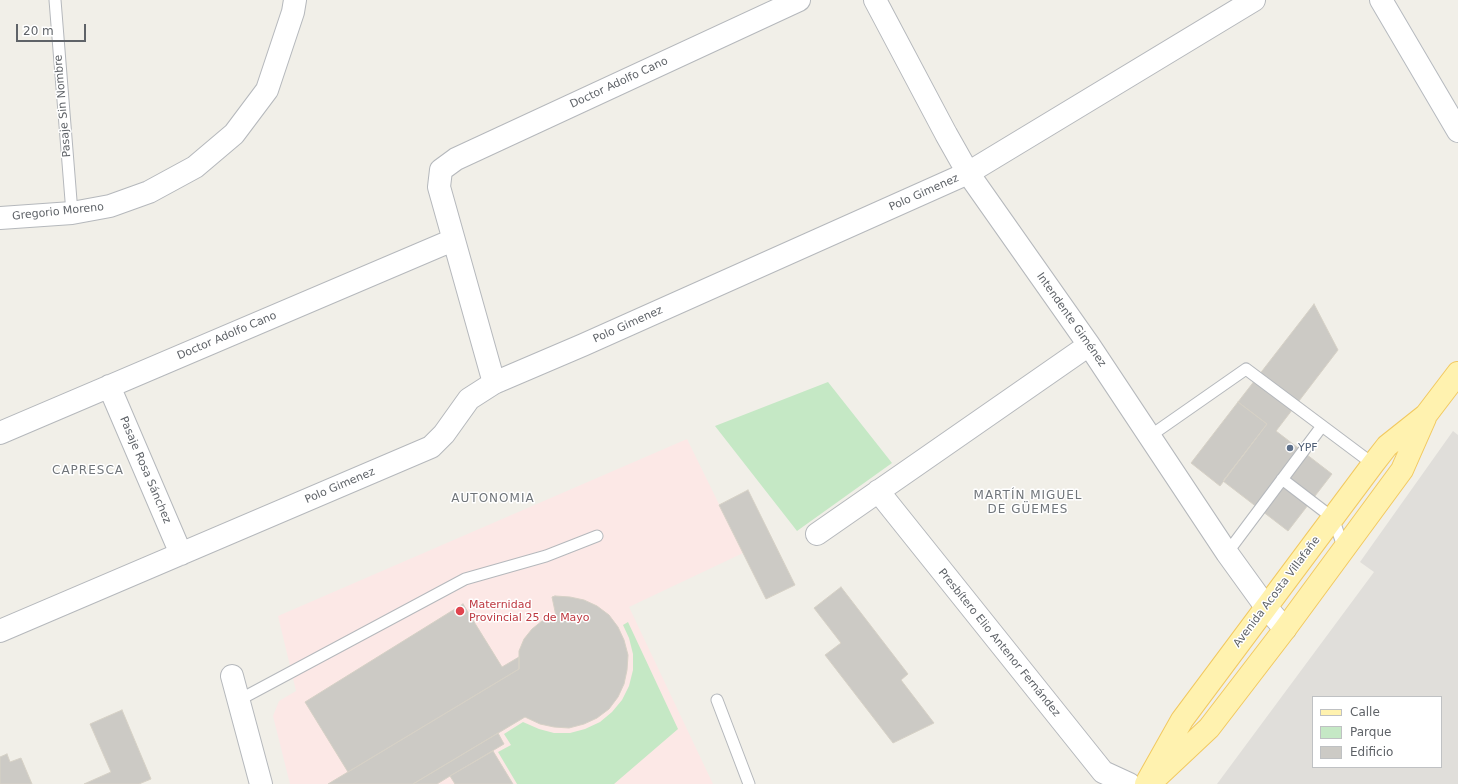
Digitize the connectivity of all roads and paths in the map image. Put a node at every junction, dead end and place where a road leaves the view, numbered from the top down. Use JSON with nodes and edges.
{"nodes":[{"id":1,"x":55,"y":0,"type":"edge"},
{"id":2,"x":295,"y":0,"type":"edge"},
{"id":3,"x":800,"y":0,"type":"edge"},
{"id":4,"x":875,"y":0,"type":"edge"},
{"id":5,"x":1254,"y":0,"type":"edge"},
{"id":6,"x":1381,"y":0,"type":"edge"},
{"id":7,"x":1458,"y":131,"type":"edge"},
{"id":8,"x":968,"y":173,"type":"junction"},
{"id":9,"x":72,"y":213,"type":"junction"},
{"id":10,"x":0,"y":218,"type":"edge"},
{"id":11,"x":453,"y":240,"type":"junction"},
{"id":12,"x":1089,"y":345,"type":"junction"},
{"id":13,"x":1458,"y":373,"type":"edge"},
{"id":14,"x":494,"y":383,"type":"junction"},
{"id":15,"x":109,"y":386,"type":"junction"},
{"id":16,"x":1426,"y":415,"type":"junction"},
{"id":17,"x":1322,"y":426,"type":"junction"},
{"id":18,"x":0,"y":433,"type":"edge"},
{"id":19,"x":1150,"y":436,"type":"junction"},
{"id":20,"x":1373,"y":464,"type":"junction"},
{"id":21,"x":1282,"y":479,"type":"junction"},
{"id":22,"x":878,"y":491,"type":"junction"},
{"id":23,"x":1333,"y":518,"type":"junction"},
{"id":24,"x":817,"y":534,"type":"dead end"},
{"id":25,"x":597,"y":536,"type":"dead end"},
{"id":26,"x":1344,"y":549,"type":"junction"},
{"id":27,"x":1227,"y":553,"type":"junction"},
{"id":28,"x":181,"y":554,"type":"junction"},
{"id":29,"x":1266,"y":607,"type":"junction"},
{"id":30,"x":1285,"y":629,"type":"junction"},
{"id":31,"x":0,"y":631,"type":"edge"},
{"id":32,"x":232,"y":676,"type":"dead end"},
{"id":33,"x":239,"y":700,"type":"junction"},
{"id":34,"x":717,"y":700,"type":"dead end"},
{"id":35,"x":261,"y":784,"type":"edge"},
{"id":36,"x":749,"y":784,"type":"edge"},
{"id":37,"x":1129,"y":784,"type":"edge"},
{"id":38,"x":1148,"y":784,"type":"edge"}],
"edges":[{"from":1,"to":9,"type":"lane","name":"Pasaje Sin Nombre"},
{"from":2,"to":9,"type":"street","name":"Gregorio Moreno"},
{"from":3,"to":11,"type":"street","name":"Doctor Adolfo Cano"},
{"from":4,"to":8,"type":"street","name":"Intendente Giménez"},
{"from":5,"to":8,"type":"street","name":"Polo Gimenez"},
{"from":6,"to":7,"type":"street"},
{"from":8,"to":12,"type":"street","name":"Intendente Giménez"},
{"from":8,"to":14,"type":"street","name":"Polo Gimenez"},
{"from":9,"to":10,"type":"street","name":"Gregorio Moreno"},
{"from":11,"to":14,"type":"street"},
{"from":11,"to":15,"type":"street","name":"Doctor Adolfo Cano"},
{"from":12,"to":19,"type":"street","name":"Intendente Giménez"},
{"from":12,"to":22,"type":"street"},
{"from":13,"to":16,"type":"main road","name":"Avenida Acosta Villafañe"},
{"from":14,"to":28,"type":"street","name":"Polo Gimenez"},
{"from":15,"to":18,"type":"street","name":"Doctor Adolfo Cano"},
{"from":15,"to":28,"type":"street","name":"Pasaje Rosa Sánchez"},
{"from":16,"to":20,"type":"main road","name":"Avenida Acosta Villafañe"},
{"from":16,"to":26,"type":"main road","name":"Avenida Acosta Villafañe"},
{"from":17,"to":19,"type":"lane"},
{"from":17,"to":20,"type":"lane"},
{"from":17,"to":21,"type":"lane"},
{"from":19,"to":27,"type":"street","name":"Intendente Giménez"},
{"from":20,"to":23,"type":"main road","name":"Avenida Acosta Villafañe"},
{"from":21,"to":23,"type":"lane"},
{"from":21,"to":27,"type":"lane"},
{"from":22,"to":24,"type":"street"},
{"from":22,"to":37,"type":"street","name":"Presbítero Elio Antenor Fernández"},
{"from":23,"to":26,"type":"lane"},
{"from":23,"to":29,"type":"main road","name":"Avenida Acosta Villafañe"},
{"from":25,"to":33,"type":"lane"},
{"from":26,"to":30,"type":"main road","name":"Avenida Acosta Villafañe"},
{"from":27,"to":29,"type":"street","name":"Intendente Giménez"},
{"from":28,"to":31,"type":"street","name":"Polo Gimenez"},
{"from":29,"to":30,"type":"street","name":"Intendente Giménez"},
{"from":29,"to":38,"type":"main road","name":"Avenida Acosta Villafañe"},
{"from":30,"to":38,"type":"main road","name":"Avenida Acosta Villafañe"},
{"from":32,"to":33,"type":"street"},
{"from":33,"to":35,"type":"street"},
{"from":34,"to":36,"type":"lane"}]}
